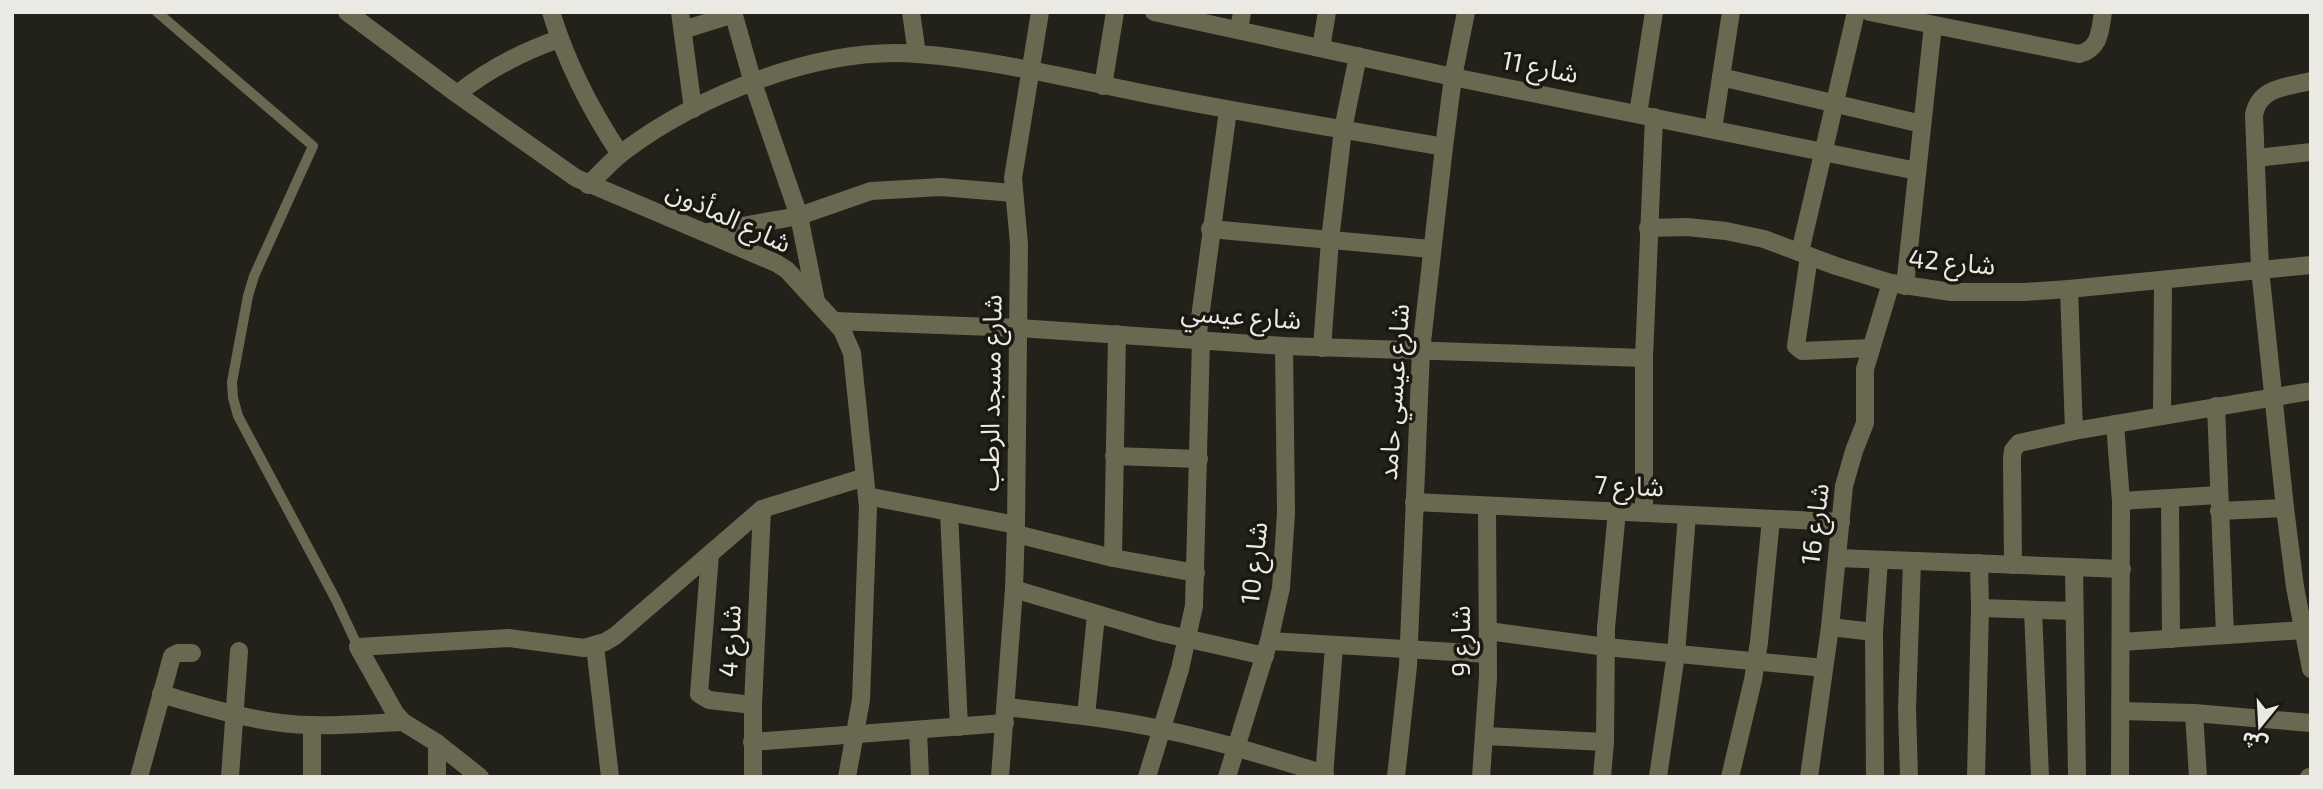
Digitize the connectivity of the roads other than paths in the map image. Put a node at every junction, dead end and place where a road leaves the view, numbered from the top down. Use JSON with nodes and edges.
{"nodes":[{"id":1,"x":157,"y":12,"type":"edge"},
{"id":2,"x":347,"y":12,"type":"edge"},
{"id":3,"x":551,"y":12,"type":"edge"},
{"id":4,"x":911,"y":12,"type":"edge"},
{"id":5,"x":1040,"y":12,"type":"edge"},
{"id":6,"x":1115,"y":12,"type":"edge"},
{"id":7,"x":1154,"y":12,"type":"edge"},
{"id":8,"x":1327,"y":12,"type":"edge"},
{"id":9,"x":1466,"y":12,"type":"edge"},
{"id":10,"x":1654,"y":12,"type":"edge"},
{"id":11,"x":1731,"y":12,"type":"edge"},
{"id":12,"x":1856,"y":12,"type":"edge"},
{"id":13,"x":1870,"y":12,"type":"edge"},
{"id":14,"x":2103,"y":12,"type":"edge"},
{"id":15,"x":734,"y":13,"type":"edge"},
{"id":16,"x":681,"y":21,"type":"edge"},
{"id":17,"x":1240,"y":21,"type":"edge"},
{"id":18,"x":1933,"y":24,"type":"junction"},
{"id":19,"x":559,"y":39,"type":"junction"},
{"id":20,"x":1321,"y":48,"type":"junction"},
{"id":21,"x":917,"y":54,"type":"junction"},
{"id":22,"x":1358,"y":56,"type":"junction"},
{"id":23,"x":1030,"y":72,"type":"junction"},
{"id":24,"x":1454,"y":77,"type":"junction"},
{"id":25,"x":1721,"y":77,"type":"junction"},
{"id":26,"x":2311,"y":81,"type":"edge"},
{"id":27,"x":753,"y":83,"type":"junction"},
{"id":28,"x":1103,"y":86,"type":"junction"},
{"id":29,"x":457,"y":94,"type":"junction"},
{"id":30,"x":1835,"y":104,"type":"junction"},
{"id":31,"x":693,"y":109,"type":"junction"},
{"id":32,"x":1228,"y":110,"type":"junction"},
{"id":33,"x":1646,"y":116,"type":"junction"},
{"id":34,"x":1922,"y":124,"type":"junction"},
{"id":35,"x":1713,"y":129,"type":"junction"},
{"id":36,"x":1343,"y":130,"type":"junction"},
{"id":37,"x":1444,"y":147,"type":"junction"},
{"id":38,"x":1824,"y":152,"type":"junction"},
{"id":39,"x":2311,"y":152,"type":"edge"},
{"id":40,"x":620,"y":154,"type":"junction"},
{"id":41,"x":2256,"y":158,"type":"junction"},
{"id":42,"x":1917,"y":171,"type":"junction"},
{"id":43,"x":588,"y":185,"type":"junction"},
{"id":44,"x":1013,"y":193,"type":"junction"},
{"id":45,"x":799,"y":216,"type":"junction"},
{"id":46,"x":1648,"y":228,"type":"junction"},
{"id":47,"x":1210,"y":229,"type":"junction"},
{"id":48,"x":707,"y":233,"type":"junction"},
{"id":49,"x":1330,"y":240,"type":"junction"},
{"id":50,"x":1432,"y":249,"type":"junction"},
{"id":51,"x":1805,"y":254,"type":"junction"},
{"id":52,"x":2311,"y":265,"type":"edge"},
{"id":53,"x":2260,"y":269,"type":"junction"},
{"id":54,"x":2163,"y":280,"type":"junction"},
{"id":55,"x":1898,"y":284,"type":"junction"},
{"id":56,"x":2069,"y":289,"type":"junction"},
{"id":57,"x":816,"y":301,"type":"junction"},
{"id":58,"x":834,"y":321,"type":"junction"},
{"id":59,"x":1019,"y":328,"type":"junction"},
{"id":60,"x":1117,"y":334,"type":"junction"},
{"id":61,"x":1199,"y":340,"type":"junction"},
{"id":62,"x":1284,"y":346,"type":"junction"},
{"id":63,"x":1322,"y":348,"type":"junction"},
{"id":64,"x":1871,"y":348,"type":"junction"},
{"id":65,"x":1421,"y":351,"type":"junction"},
{"id":66,"x":1644,"y":358,"type":"junction"},
{"id":67,"x":2311,"y":390,"type":"edge"},
{"id":68,"x":2274,"y":397,"type":"junction"},
{"id":69,"x":2216,"y":407,"type":"junction"},
{"id":70,"x":2162,"y":416,"type":"junction"},
{"id":71,"x":2115,"y":424,"type":"junction"},
{"id":72,"x":2074,"y":430,"type":"junction"},
{"id":73,"x":1114,"y":456,"type":"junction"},
{"id":74,"x":1199,"y":459,"type":"junction"},
{"id":75,"x":866,"y":486,"type":"junction"},
{"id":76,"x":2170,"y":498,"type":"junction"},
{"id":77,"x":1414,"y":502,"type":"junction"},
{"id":78,"x":2121,"y":502,"type":"junction"},
{"id":79,"x":2219,"y":503,"type":"junction"},
{"id":80,"x":1487,"y":506,"type":"junction"},
{"id":81,"x":2285,"y":508,"type":"junction"},
{"id":82,"x":762,"y":509,"type":"junction"},
{"id":83,"x":949,"y":512,"type":"junction"},
{"id":84,"x":1616,"y":512,"type":"junction"},
{"id":85,"x":1644,"y":513,"type":"junction"},
{"id":86,"x":1687,"y":514,"type":"junction"},
{"id":87,"x":1771,"y":519,"type":"junction"},
{"id":88,"x":1841,"y":522,"type":"junction"},
{"id":89,"x":1016,"y":530,"type":"junction"},
{"id":90,"x":710,"y":554,"type":"junction"},
{"id":91,"x":1113,"y":558,"type":"junction"},
{"id":92,"x":1837,"y":558,"type":"junction"},
{"id":93,"x":1879,"y":560,"type":"junction"},
{"id":94,"x":1912,"y":561,"type":"junction"},
{"id":95,"x":1979,"y":563,"type":"junction"},
{"id":96,"x":2013,"y":565,"type":"junction"},
{"id":97,"x":2074,"y":567,"type":"junction"},
{"id":98,"x":2122,"y":569,"type":"junction"},
{"id":99,"x":1196,"y":573,"type":"junction"},
{"id":100,"x":2303,"y":586,"type":"edge"},
{"id":101,"x":1014,"y":590,"type":"junction"},
{"id":102,"x":1980,"y":608,"type":"junction"},
{"id":103,"x":2033,"y":610,"type":"junction"},
{"id":104,"x":2074,"y":611,"type":"junction"},
{"id":105,"x":1096,"y":615,"type":"junction"},
{"id":106,"x":1830,"y":627,"type":"junction"},
{"id":107,"x":2304,"y":630,"type":"junction"},
{"id":108,"x":1488,"y":631,"type":"junction"},
{"id":109,"x":1874,"y":632,"type":"junction"},
{"id":110,"x":2225,"y":635,"type":"junction"},
{"id":111,"x":1188,"y":639,"type":"junction"},
{"id":112,"x":2171,"y":639,"type":"junction"},
{"id":113,"x":2121,"y":642,"type":"junction"},
{"id":114,"x":358,"y":646,"type":"junction"},
{"id":115,"x":595,"y":646,"type":"junction"},
{"id":116,"x":1334,"y":646,"type":"junction"},
{"id":117,"x":1606,"y":647,"type":"junction"},
{"id":118,"x":1267,"y":648,"type":"junction"},
{"id":119,"x":1409,"y":649,"type":"junction"},
{"id":120,"x":239,"y":651,"type":"dead end"},
{"id":121,"x":192,"y":653,"type":"dead end"},
{"id":122,"x":1488,"y":654,"type":"junction"},
{"id":123,"x":1676,"y":654,"type":"junction"},
{"id":124,"x":1756,"y":660,"type":"junction"},
{"id":125,"x":1824,"y":668,"type":"junction"},
{"id":126,"x":2311,"y":669,"type":"edge"},
{"id":127,"x":161,"y":694,"type":"junction"},
{"id":128,"x":753,"y":705,"type":"junction"},
{"id":129,"x":2121,"y":711,"type":"junction"},
{"id":130,"x":2194,"y":713,"type":"junction"},
{"id":131,"x":233,"y":714,"type":"junction"},
{"id":132,"x":1005,"y":715,"type":"junction"},
{"id":133,"x":1086,"y":716,"type":"junction"},
{"id":134,"x":403,"y":722,"type":"junction"},
{"id":135,"x":2311,"y":723,"type":"edge"},
{"id":136,"x":312,"y":725,"type":"junction"},
{"id":137,"x":959,"y":727,"type":"junction"},
{"id":138,"x":1163,"y":729,"type":"junction"},
{"id":139,"x":918,"y":730,"type":"junction"},
{"id":140,"x":854,"y":735,"type":"junction"},
{"id":141,"x":1485,"y":736,"type":"junction"},
{"id":142,"x":752,"y":742,"type":"junction"},
{"id":143,"x":1605,"y":742,"type":"junction"},
{"id":144,"x":437,"y":743,"type":"junction"},
{"id":145,"x":1237,"y":747,"type":"junction"},
{"id":146,"x":1324,"y":776,"type":"edge"},
{"id":147,"x":139,"y":777,"type":"edge"},
{"id":148,"x":230,"y":777,"type":"edge"},
{"id":149,"x":312,"y":777,"type":"edge"},
{"id":150,"x":437,"y":777,"type":"edge"},
{"id":151,"x":480,"y":777,"type":"edge"},
{"id":152,"x":610,"y":777,"type":"edge"},
{"id":153,"x":753,"y":777,"type":"edge"},
{"id":154,"x":847,"y":777,"type":"edge"},
{"id":155,"x":920,"y":777,"type":"edge"},
{"id":156,"x":1000,"y":777,"type":"edge"},
{"id":157,"x":1147,"y":777,"type":"edge"},
{"id":158,"x":1227,"y":777,"type":"edge"},
{"id":159,"x":1396,"y":777,"type":"edge"},
{"id":160,"x":1481,"y":777,"type":"edge"},
{"id":161,"x":1602,"y":777,"type":"edge"},
{"id":162,"x":1658,"y":777,"type":"edge"},
{"id":163,"x":1730,"y":777,"type":"edge"},
{"id":164,"x":1808,"y":777,"type":"edge"},
{"id":165,"x":1875,"y":777,"type":"edge"},
{"id":166,"x":1909,"y":777,"type":"edge"},
{"id":167,"x":1976,"y":777,"type":"edge"},
{"id":168,"x":2040,"y":777,"type":"edge"},
{"id":169,"x":2077,"y":777,"type":"edge"},
{"id":170,"x":2120,"y":777,"type":"edge"},
{"id":171,"x":2198,"y":777,"type":"edge"}],
"edges":[{"from":1,"to":114,"type":"lane"},
{"from":2,"to":29,"type":"street","name":"شارع المأذون"},
{"from":3,"to":19,"type":"street"},
{"from":4,"to":21,"type":"street"},
{"from":5,"to":23,"type":"street","name":"شارع مسجد الرطب"},
{"from":6,"to":28,"type":"street"},
{"from":7,"to":17,"type":"street","name":"شارع 11"},
{"from":8,"to":20,"type":"street"},
{"from":9,"to":24,"type":"street","name":"شارع عيسي حامد"},
{"from":10,"to":33,"type":"street"},
{"from":11,"to":25,"type":"street"},
{"from":12,"to":30,"type":"street"},
{"from":13,"to":18,"type":"street"},
{"from":14,"to":18,"type":"street"},
{"from":15,"to":16,"type":"street"},
{"from":15,"to":27,"type":"street"},
{"from":16,"to":31,"type":"street"},
{"from":17,"to":20,"type":"street","name":"شارع 11"},
{"from":18,"to":34,"type":"street","name":"شارع 16"},
{"from":19,"to":29,"type":"street"},
{"from":19,"to":40,"type":"street"},
{"from":20,"to":22,"type":"street","name":"شارع 11"},
{"from":21,"to":23,"type":"street"},
{"from":21,"to":27,"type":"street"},
{"from":22,"to":24,"type":"street","name":"شارع 11"},
{"from":22,"to":36,"type":"street"},
{"from":23,"to":28,"type":"street"},
{"from":23,"to":44,"type":"street","name":"شارع مسجد الرطب"},
{"from":24,"to":33,"type":"street","name":"شارع 11"},
{"from":24,"to":37,"type":"street","name":"شارع عيسي حامد"},
{"from":25,"to":30,"type":"street"},
{"from":25,"to":35,"type":"street"},
{"from":26,"to":41,"type":"street"},
{"from":27,"to":31,"type":"street"},
{"from":27,"to":45,"type":"street"},
{"from":28,"to":32,"type":"street"},
{"from":29,"to":43,"type":"street","name":"شارع المأذون"},
{"from":30,"to":34,"type":"street"},
{"from":30,"to":38,"type":"street"},
{"from":31,"to":40,"type":"street"},
{"from":32,"to":36,"type":"street"},
{"from":32,"to":47,"type":"street"},
{"from":33,"to":35,"type":"street","name":"شارع 11"},
{"from":33,"to":46,"type":"street"},
{"from":34,"to":42,"type":"street","name":"شارع 16"},
{"from":35,"to":38,"type":"street","name":"شارع 11"},
{"from":36,"to":37,"type":"street"},
{"from":36,"to":49,"type":"street"},
{"from":37,"to":50,"type":"street","name":"شارع عيسي حامد"},
{"from":38,"to":42,"type":"street","name":"شارع 11"},
{"from":38,"to":51,"type":"street"},
{"from":39,"to":41,"type":"street"},
{"from":40,"to":43,"type":"street"},
{"from":41,"to":53,"type":"street"},
{"from":42,"to":55,"type":"street","name":"شارع 16"},
{"from":43,"to":48,"type":"street","name":"شارع المأذون"},
{"from":44,"to":45,"type":"street"},
{"from":44,"to":59,"type":"street","name":"شارع مسجد الرطب"},
{"from":45,"to":48,"type":"street"},
{"from":45,"to":57,"type":"street"},
{"from":46,"to":51,"type":"street","name":"شارع 42"},
{"from":46,"to":66,"type":"street"},
{"from":47,"to":49,"type":"street"},
{"from":47,"to":61,"type":"street"},
{"from":48,"to":57,"type":"street","name":"شارع المأذون"},
{"from":49,"to":50,"type":"street"},
{"from":49,"to":63,"type":"street"},
{"from":50,"to":65,"type":"street","name":"شارع عيسي حامد"},
{"from":51,"to":55,"type":"street","name":"شارع 42"},
{"from":51,"to":64,"type":"street"},
{"from":52,"to":53,"type":"street","name":"شارع 42"},
{"from":53,"to":54,"type":"street","name":"شارع 42"},
{"from":53,"to":68,"type":"street"},
{"from":54,"to":56,"type":"street","name":"شارع 42"},
{"from":54,"to":70,"type":"street"},
{"from":55,"to":56,"type":"street","name":"شارع 42"},
{"from":55,"to":64,"type":"street","name":"شارع 16"},
{"from":56,"to":72,"type":"street"},
{"from":57,"to":58,"type":"street","name":"شارع المأذون"},
{"from":58,"to":59,"type":"street","name":"شارع عيسي"},
{"from":58,"to":75,"type":"street","name":"شارع المأذون"},
{"from":59,"to":60,"type":"street","name":"شارع عيسي"},
{"from":59,"to":89,"type":"street","name":"شارع مسجد الرطب"},
{"from":60,"to":61,"type":"street","name":"شارع عيسي"},
{"from":60,"to":73,"type":"street"},
{"from":61,"to":62,"type":"street","name":"شارع عيسي"},
{"from":61,"to":74,"type":"street"},
{"from":62,"to":63,"type":"street","name":"شارع عيسي"},
{"from":62,"to":118,"type":"street","name":"شارع 10"},
{"from":63,"to":65,"type":"street","name":"شارع عيسي"},
{"from":64,"to":88,"type":"street","name":"شارع 16"},
{"from":65,"to":66,"type":"street","name":"شارع عيسي"},
{"from":65,"to":77,"type":"street","name":"شارع عيسي حامد"},
{"from":66,"to":85,"type":"street"},
{"from":67,"to":68,"type":"street"},
{"from":68,"to":69,"type":"street"},
{"from":68,"to":81,"type":"street"},
{"from":69,"to":70,"type":"street"},
{"from":69,"to":79,"type":"street"},
{"from":70,"to":71,"type":"street"},
{"from":71,"to":72,"type":"street"},
{"from":71,"to":78,"type":"street"},
{"from":72,"to":96,"type":"street"},
{"from":73,"to":74,"type":"street"},
{"from":73,"to":91,"type":"street"},
{"from":74,"to":99,"type":"street"},
{"from":75,"to":82,"type":"street"},
{"from":75,"to":83,"type":"street"},
{"from":75,"to":140,"type":"street","name":"شارع المأذون"},
{"from":76,"to":78,"type":"street"},
{"from":76,"to":79,"type":"street"},
{"from":76,"to":112,"type":"street"},
{"from":77,"to":80,"type":"street","name":"شارع 7"},
{"from":77,"to":119,"type":"street","name":"شارع عيسي حامد"},
{"from":78,"to":98,"type":"street"},
{"from":79,"to":81,"type":"street"},
{"from":79,"to":110,"type":"street"},
{"from":80,"to":84,"type":"street","name":"شارع 7"},
{"from":80,"to":108,"type":"street","name":"شارع 9"},
{"from":81,"to":100,"type":"street"},
{"from":82,"to":90,"type":"street"},
{"from":82,"to":128,"type":"street","name":"شارع 4"},
{"from":83,"to":89,"type":"street"},
{"from":83,"to":137,"type":"street"},
{"from":84,"to":85,"type":"street","name":"شارع 7"},
{"from":84,"to":117,"type":"street"},
{"from":85,"to":86,"type":"street","name":"شارع 7"},
{"from":86,"to":87,"type":"street","name":"شارع 7"},
{"from":86,"to":123,"type":"street"},
{"from":87,"to":88,"type":"street","name":"شارع 7"},
{"from":87,"to":124,"type":"street"},
{"from":88,"to":92,"type":"street","name":"شارع 16"},
{"from":89,"to":91,"type":"street"},
{"from":89,"to":101,"type":"street","name":"شارع مسجد الرطب"},
{"from":90,"to":115,"type":"street"},
{"from":90,"to":128,"type":"street"},
{"from":91,"to":99,"type":"street"},
{"from":92,"to":93,"type":"street"},
{"from":92,"to":106,"type":"street","name":"شارع 16"},
{"from":93,"to":94,"type":"street"},
{"from":93,"to":109,"type":"street"},
{"from":94,"to":95,"type":"street"},
{"from":94,"to":166,"type":"street"},
{"from":95,"to":96,"type":"street"},
{"from":95,"to":102,"type":"street"},
{"from":96,"to":97,"type":"street"},
{"from":97,"to":98,"type":"street"},
{"from":97,"to":104,"type":"street"},
{"from":98,"to":113,"type":"street"},
{"from":99,"to":111,"type":"street"},
{"from":100,"to":107,"type":"street"},
{"from":101,"to":105,"type":"street"},
{"from":101,"to":132,"type":"street","name":"شارع مسجد الرطب"},
{"from":102,"to":103,"type":"street"},
{"from":102,"to":167,"type":"street"},
{"from":103,"to":104,"type":"street"},
{"from":103,"to":168,"type":"street"},
{"from":104,"to":169,"type":"street"},
{"from":105,"to":111,"type":"street"},
{"from":105,"to":133,"type":"street"},
{"from":106,"to":109,"type":"street"},
{"from":106,"to":125,"type":"street","name":"شارع 16"},
{"from":107,"to":110,"type":"street"},
{"from":107,"to":126,"type":"street"},
{"from":108,"to":117,"type":"street"},
{"from":108,"to":122,"type":"street","name":"شارع 9"},
{"from":109,"to":165,"type":"street"},
{"from":110,"to":112,"type":"street"},
{"from":111,"to":118,"type":"street"},
{"from":111,"to":138,"type":"street"},
{"from":112,"to":113,"type":"street"},
{"from":113,"to":129,"type":"street"},
{"from":114,"to":115,"type":"street"},
{"from":114,"to":134,"type":"street"},
{"from":115,"to":152,"type":"street"},
{"from":116,"to":118,"type":"street"},
{"from":116,"to":119,"type":"street"},
{"from":116,"to":146,"type":"street"},
{"from":117,"to":123,"type":"street"},
{"from":117,"to":143,"type":"street"},
{"from":118,"to":145,"type":"street","name":"شارع 10"},
{"from":119,"to":122,"type":"street"},
{"from":119,"to":159,"type":"street","name":"شارع عيسي حامد"},
{"from":120,"to":131,"type":"street"},
{"from":121,"to":127,"type":"street"},
{"from":122,"to":141,"type":"street","name":"شارع 9"},
{"from":123,"to":124,"type":"street"},
{"from":123,"to":162,"type":"street"},
{"from":124,"to":125,"type":"street"},
{"from":124,"to":163,"type":"street"},
{"from":125,"to":164,"type":"street","name":"شارع 16"},
{"from":127,"to":131,"type":"street"},
{"from":127,"to":147,"type":"street"},
{"from":128,"to":142,"type":"street","name":"شارع 4"},
{"from":129,"to":130,"type":"street"},
{"from":129,"to":170,"type":"street"},
{"from":130,"to":135,"type":"street"},
{"from":130,"to":171,"type":"street"},
{"from":131,"to":136,"type":"street"},
{"from":131,"to":148,"type":"street"},
{"from":132,"to":133,"type":"street"},
{"from":132,"to":137,"type":"street"},
{"from":132,"to":156,"type":"street","name":"شارع مسجد الرطب"},
{"from":133,"to":138,"type":"street"},
{"from":134,"to":136,"type":"street"},
{"from":134,"to":144,"type":"street"},
{"from":136,"to":149,"type":"street"},
{"from":137,"to":139,"type":"street"},
{"from":138,"to":145,"type":"street"},
{"from":138,"to":157,"type":"street"},
{"from":139,"to":140,"type":"street"},
{"from":139,"to":155,"type":"street"},
{"from":140,"to":142,"type":"street"},
{"from":140,"to":154,"type":"street","name":"شارع المأذون"},
{"from":141,"to":143,"type":"street"},
{"from":141,"to":160,"type":"street","name":"شارع 9"},
{"from":142,"to":153,"type":"street","name":"شارع 4"},
{"from":143,"to":161,"type":"street"},
{"from":144,"to":150,"type":"street"},
{"from":144,"to":151,"type":"street"},
{"from":145,"to":146,"type":"street"},
{"from":145,"to":158,"type":"street","name":"شارع 10"}]}
